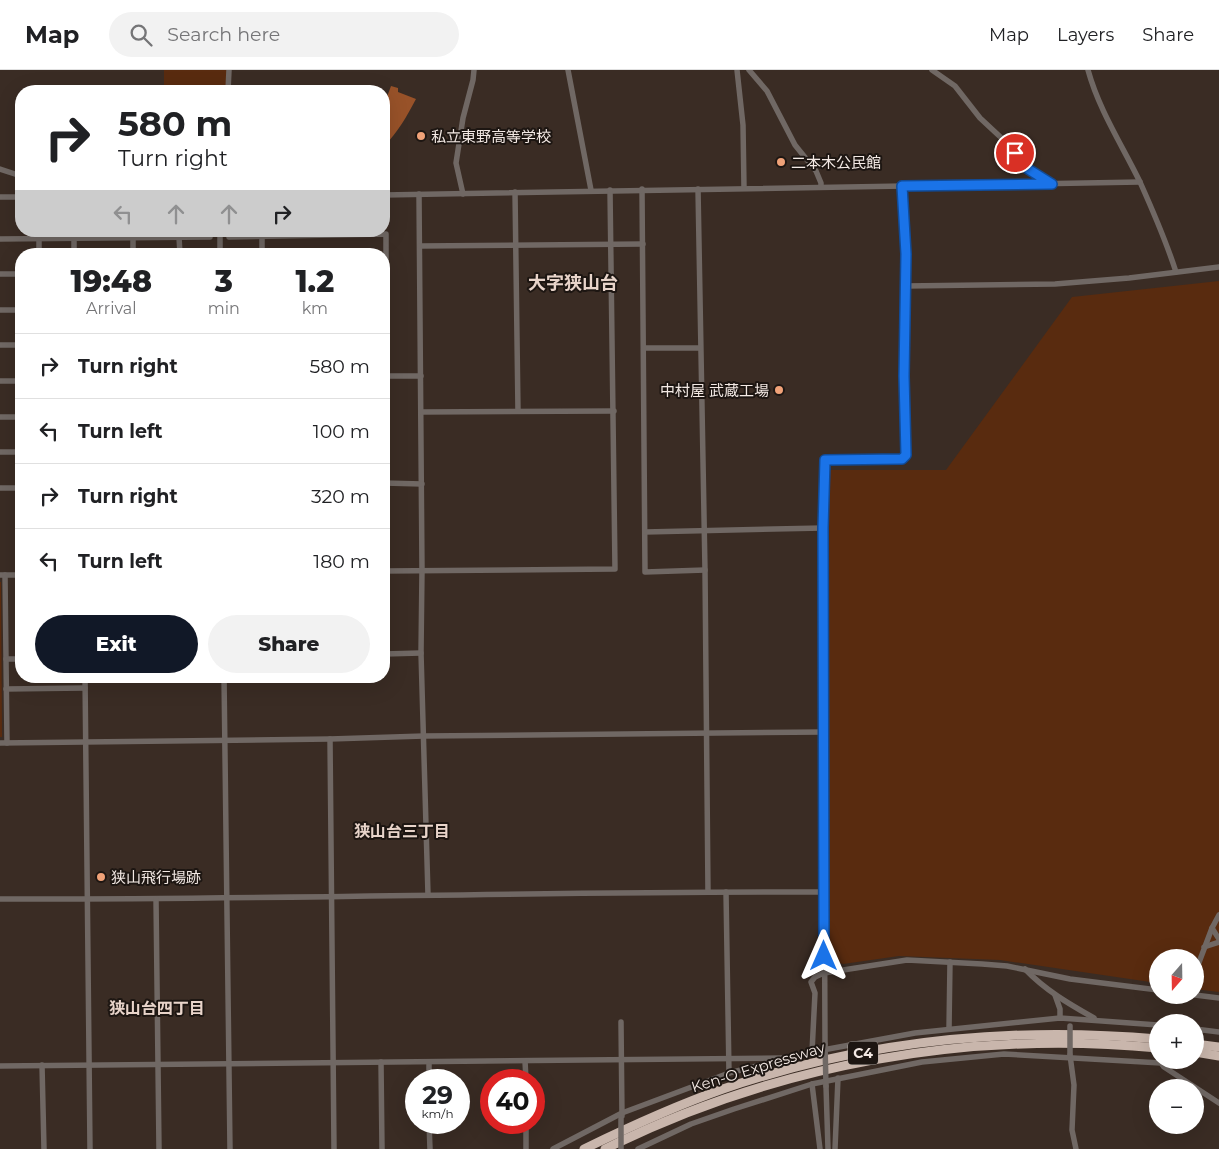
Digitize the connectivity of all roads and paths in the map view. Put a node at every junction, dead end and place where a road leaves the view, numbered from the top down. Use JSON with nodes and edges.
{"nodes":[{"id":1,"x":228,"y":70,"type":"edge"},
{"id":2,"x":474,"y":70,"type":"edge"},
{"id":3,"x":568,"y":70,"type":"edge"},
{"id":4,"x":737,"y":70,"type":"edge"},
{"id":5,"x":750,"y":70,"type":"edge"},
{"id":6,"x":932,"y":70,"type":"edge"},
{"id":7,"x":1088,"y":70,"type":"edge"},
{"id":8,"x":228,"y":85,"type":"edge"},
{"id":9,"x":0,"y":169,"type":"edge"},
{"id":10,"x":15,"y":174,"type":"edge"},
{"id":11,"x":1140,"y":182,"type":"junction"},
{"id":12,"x":1052,"y":184,"type":"junction"},
{"id":13,"x":902,"y":186,"type":"junction"},
{"id":14,"x":821,"y":187,"type":"junction"},
{"id":15,"x":744,"y":188,"type":"junction"},
{"id":16,"x":642,"y":189,"type":"junction"},
{"id":17,"x":698,"y":189,"type":"junction"},
{"id":18,"x":592,"y":190,"type":"junction"},
{"id":19,"x":610,"y":190,"type":"junction"},
{"id":20,"x":515,"y":192,"type":"junction"},
{"id":21,"x":419,"y":194,"type":"junction"},
{"id":22,"x":463,"y":194,"type":"junction"},
{"id":23,"x":390,"y":195,"type":"edge"},
{"id":24,"x":0,"y":197,"type":"edge"},
{"id":25,"x":15,"y":197,"type":"edge"},
{"id":26,"x":89,"y":237,"type":"edge"},
{"id":27,"x":179,"y":237,"type":"joint"},
{"id":28,"x":210,"y":237,"type":"dead end"},
{"id":29,"x":74,"y":238,"type":"junction"},
{"id":30,"x":0,"y":239,"type":"edge"},
{"id":31,"x":39,"y":239,"type":"junction"},
{"id":32,"x":55,"y":239,"type":"joint"},
{"id":33,"x":612,"y":244,"type":"junction"},
{"id":34,"x":643,"y":244,"type":"junction"},
{"id":35,"x":515,"y":245,"type":"junction"},
{"id":36,"x":420,"y":246,"type":"junction"},
{"id":37,"x":39,"y":248,"type":"edge"},
{"id":38,"x":74,"y":248,"type":"edge"},
{"id":39,"x":180,"y":248,"type":"edge"},
{"id":40,"x":1219,"y":267,"type":"edge"},
{"id":41,"x":1176,"y":272,"type":"junction"},
{"id":42,"x":0,"y":274,"type":"edge"},
{"id":43,"x":15,"y":274,"type":"edge"},
{"id":44,"x":905,"y":286,"type":"junction"},
{"id":45,"x":0,"y":310,"type":"edge"},
{"id":46,"x":15,"y":310,"type":"edge"},
{"id":47,"x":0,"y":345,"type":"edge"},
{"id":48,"x":15,"y":345,"type":"edge"},
{"id":49,"x":644,"y":348,"type":"junction"},
{"id":50,"x":700,"y":348,"type":"junction"},
{"id":51,"x":390,"y":376,"type":"edge"},
{"id":52,"x":421,"y":376,"type":"junction"},
{"id":53,"x":0,"y":381,"type":"edge"},
{"id":54,"x":15,"y":381,"type":"edge"},
{"id":55,"x":518,"y":411,"type":"junction"},
{"id":56,"x":614,"y":411,"type":"junction"},
{"id":57,"x":421,"y":412,"type":"junction"},
{"id":58,"x":0,"y":417,"type":"edge"},
{"id":59,"x":15,"y":417,"type":"edge"},
{"id":60,"x":0,"y":452,"type":"edge"},
{"id":61,"x":15,"y":452,"type":"edge"},
{"id":62,"x":390,"y":483,"type":"edge"},
{"id":63,"x":422,"y":484,"type":"junction"},
{"id":64,"x":0,"y":488,"type":"edge"},
{"id":65,"x":15,"y":488,"type":"edge"},
{"id":66,"x":823,"y":528,"type":"junction"},
{"id":67,"x":703,"y":530,"type":"junction"},
{"id":68,"x":644,"y":532,"type":"junction"},
{"id":69,"x":422,"y":570,"type":"junction"},
{"id":70,"x":705,"y":570,"type":"junction"},
{"id":71,"x":390,"y":571,"type":"edge"},
{"id":72,"x":3,"y":576,"type":"edge"},
{"id":73,"x":422,"y":653,"type":"junction"},
{"id":74,"x":390,"y":654,"type":"edge"},
{"id":75,"x":6,"y":659,"type":"junction"},
{"id":76,"x":15,"y":659,"type":"edge"},
{"id":77,"x":85,"y":683,"type":"edge"},
{"id":78,"x":224,"y":683,"type":"edge"},
{"id":79,"x":85,"y":688,"type":"junction"},
{"id":80,"x":6,"y":689,"type":"junction"},
{"id":81,"x":824,"y":732,"type":"junction"},
{"id":82,"x":706,"y":734,"type":"junction"},
{"id":83,"x":424,"y":736,"type":"junction"},
{"id":84,"x":330,"y":739,"type":"junction"},
{"id":85,"x":224,"y":740,"type":"junction"},
{"id":86,"x":85,"y":742,"type":"junction"},
{"id":87,"x":3,"y":743,"type":"edge"},
{"id":88,"x":708,"y":892,"type":"junction"},
{"id":89,"x":726,"y":892,"type":"junction"},
{"id":90,"x":824,"y":892,"type":"junction"},
{"id":91,"x":428,"y":895,"type":"junction"},
{"id":92,"x":332,"y":896,"type":"junction"},
{"id":93,"x":156,"y":898,"type":"junction"},
{"id":94,"x":0,"y":899,"type":"edge"},
{"id":95,"x":88,"y":899,"type":"junction"},
{"id":96,"x":226,"y":899,"type":"junction"},
{"id":97,"x":1219,"y":915,"type":"edge"},
{"id":98,"x":1212,"y":928,"type":"junction"},
{"id":99,"x":1219,"y":940,"type":"edge"},
{"id":100,"x":1204,"y":947,"type":"joint"},
{"id":101,"x":950,"y":962,"type":"junction"},
{"id":102,"x":1025,"y":969,"type":"junction"},
{"id":103,"x":824,"y":973,"type":"junction"},
{"id":104,"x":1149,"y":989,"type":"edge"},
{"id":105,"x":1055,"y":996,"type":"junction"},
{"id":106,"x":1204,"y":996,"type":"edge"},
{"id":107,"x":1219,"y":998,"type":"edge"},
{"id":108,"x":1060,"y":1018,"type":"junction"},
{"id":109,"x":1069,"y":1018,"type":"junction"},
{"id":110,"x":1096,"y":1020,"type":"junction"},
{"id":111,"x":621,"y":1022,"type":"dead end"},
{"id":112,"x":1149,"y":1024,"type":"edge"},
{"id":113,"x":949,"y":1029,"type":"junction"},
{"id":114,"x":1204,"y":1030,"type":"edge"},
{"id":115,"x":1219,"y":1032,"type":"edge"},
{"id":116,"x":1149,"y":1038,"type":"edge"},
{"id":117,"x":1204,"y":1045,"type":"edge"},
{"id":118,"x":1149,"y":1047,"type":"edge"},
{"id":119,"x":1219,"y":1047,"type":"edge"},
{"id":120,"x":812,"y":1052,"type":"junction"},
{"id":121,"x":1204,"y":1054,"type":"edge"},
{"id":122,"x":1070,"y":1055,"type":"junction"},
{"id":123,"x":1219,"y":1056,"type":"edge"},
{"id":124,"x":783,"y":1058,"type":"junction"},
{"id":125,"x":729,"y":1059,"type":"junction"},
{"id":126,"x":621,"y":1060,"type":"junction"},
{"id":127,"x":525,"y":1061,"type":"junction"},
{"id":128,"x":334,"y":1062,"type":"junction"},
{"id":129,"x":381,"y":1062,"type":"junction"},
{"id":130,"x":429,"y":1062,"type":"junction"},
{"id":131,"x":158,"y":1064,"type":"junction"},
{"id":132,"x":228,"y":1064,"type":"junction"},
{"id":133,"x":42,"y":1065,"type":"junction"},
{"id":134,"x":89,"y":1065,"type":"junction"},
{"id":135,"x":0,"y":1066,"type":"edge"},
{"id":136,"x":429,"y":1069,"type":"edge"},
{"id":137,"x":525,"y":1069,"type":"edge"},
{"id":138,"x":729,"y":1073,"type":"junction"},
{"id":139,"x":838,"y":1078,"type":"junction"},
{"id":140,"x":812,"y":1084,"type":"junction"},
{"id":141,"x":1219,"y":1103,"type":"edge"},
{"id":142,"x":622,"y":1116,"type":"junction"},
{"id":143,"x":429,"y":1134,"type":"edge"},
{"id":144,"x":526,"y":1134,"type":"edge"},
{"id":145,"x":44,"y":1149,"type":"edge"},
{"id":146,"x":90,"y":1149,"type":"edge"},
{"id":147,"x":159,"y":1149,"type":"edge"},
{"id":148,"x":230,"y":1149,"type":"edge"},
{"id":149,"x":334,"y":1149,"type":"edge"},
{"id":150,"x":382,"y":1149,"type":"edge"},
{"id":151,"x":430,"y":1149,"type":"edge"},
{"id":152,"x":526,"y":1149,"type":"edge"},
{"id":153,"x":553,"y":1149,"type":"edge"},
{"id":154,"x":584,"y":1149,"type":"edge"},
{"id":155,"x":604,"y":1149,"type":"edge"},
{"id":156,"x":621,"y":1149,"type":"edge"},
{"id":157,"x":638,"y":1149,"type":"edge"},
{"id":158,"x":820,"y":1149,"type":"edge"},
{"id":159,"x":828,"y":1149,"type":"edge"},
{"id":160,"x":835,"y":1149,"type":"edge"},
{"id":161,"x":1076,"y":1149,"type":"edge"}],
"edges":[{"from":1,"to":8,"type":"street"},
{"from":2,"to":22,"type":"street"},
{"from":3,"to":18,"type":"street"},
{"from":4,"to":15,"type":"street"},
{"from":5,"to":14,"type":"street"},
{"from":6,"to":12,"type":"street"},
{"from":7,"to":11,"type":"street"},
{"from":9,"to":10,"type":"street"},
{"from":11,"to":12,"type":"street"},
{"from":11,"to":41,"type":"street"},
{"from":12,"to":13,"type":"street"},
{"from":13,"to":14,"type":"street"},
{"from":13,"to":44,"type":"street"},
{"from":14,"to":15,"type":"street"},
{"from":15,"to":17,"type":"street"},
{"from":16,"to":17,"type":"street"},
{"from":16,"to":19,"type":"street"},
{"from":16,"to":34,"type":"street"},
{"from":17,"to":50,"type":"street"},
{"from":18,"to":19,"type":"street"},
{"from":18,"to":20,"type":"street"},
{"from":19,"to":33,"type":"street"},
{"from":20,"to":22,"type":"street"},
{"from":20,"to":35,"type":"street"},
{"from":21,"to":22,"type":"street"},
{"from":21,"to":23,"type":"street"},
{"from":21,"to":36,"type":"street"},
{"from":24,"to":25,"type":"street"},
{"from":26,"to":29,"type":"street"},
{"from":27,"to":28,"type":"street"},
{"from":27,"to":39,"type":"street"},
{"from":29,"to":32,"type":"street"},
{"from":29,"to":38,"type":"street"},
{"from":30,"to":31,"type":"street"},
{"from":31,"to":32,"type":"street"},
{"from":31,"to":37,"type":"street"},
{"from":33,"to":34,"type":"street"},
{"from":33,"to":35,"type":"street"},
{"from":33,"to":56,"type":"street"},
{"from":34,"to":49,"type":"street"},
{"from":35,"to":36,"type":"street"},
{"from":35,"to":55,"type":"street"},
{"from":36,"to":52,"type":"street"},
{"from":40,"to":41,"type":"street"},
{"from":41,"to":44,"type":"street"},
{"from":42,"to":43,"type":"street"},
{"from":44,"to":66,"type":"street"},
{"from":45,"to":46,"type":"street"},
{"from":47,"to":48,"type":"street"},
{"from":49,"to":50,"type":"street"},
{"from":49,"to":68,"type":"street"},
{"from":50,"to":67,"type":"street"},
{"from":51,"to":52,"type":"street"},
{"from":52,"to":57,"type":"street"},
{"from":53,"to":54,"type":"street"},
{"from":55,"to":56,"type":"street"},
{"from":55,"to":57,"type":"street"},
{"from":56,"to":69,"type":"street"},
{"from":57,"to":63,"type":"street"},
{"from":58,"to":59,"type":"street"},
{"from":60,"to":61,"type":"street"},
{"from":62,"to":63,"type":"street"},
{"from":63,"to":69,"type":"street"},
{"from":64,"to":65,"type":"street"},
{"from":66,"to":67,"type":"street"},
{"from":66,"to":81,"type":"street"},
{"from":67,"to":68,"type":"street"},
{"from":67,"to":70,"type":"street"},
{"from":68,"to":70,"type":"street"},
{"from":69,"to":71,"type":"street"},
{"from":69,"to":73,"type":"street"},
{"from":70,"to":82,"type":"street"},
{"from":72,"to":75,"type":"street"},
{"from":73,"to":74,"type":"street"},
{"from":73,"to":83,"type":"street"},
{"from":75,"to":76,"type":"street"},
{"from":75,"to":80,"type":"street"},
{"from":77,"to":79,"type":"street"},
{"from":78,"to":85,"type":"street"},
{"from":79,"to":80,"type":"street"},
{"from":79,"to":86,"type":"street"},
{"from":80,"to":87,"type":"street"},
{"from":81,"to":82,"type":"street"},
{"from":81,"to":90,"type":"street"},
{"from":82,"to":83,"type":"street"},
{"from":82,"to":88,"type":"street"},
{"from":83,"to":84,"type":"street"},
{"from":83,"to":91,"type":"street"},
{"from":84,"to":85,"type":"street"},
{"from":84,"to":92,"type":"street"},
{"from":85,"to":86,"type":"street"},
{"from":85,"to":96,"type":"street"},
{"from":86,"to":87,"type":"street"},
{"from":86,"to":95,"type":"street"},
{"from":88,"to":89,"type":"street"},
{"from":88,"to":91,"type":"street"},
{"from":89,"to":90,"type":"street"},
{"from":89,"to":125,"type":"street"},
{"from":90,"to":103,"type":"street"},
{"from":91,"to":92,"type":"street"},
{"from":92,"to":96,"type":"street"},
{"from":92,"to":128,"type":"street"},
{"from":93,"to":95,"type":"street"},
{"from":93,"to":96,"type":"street"},
{"from":93,"to":131,"type":"street"},
{"from":94,"to":95,"type":"street"},
{"from":95,"to":134,"type":"street"},
{"from":96,"to":132,"type":"street"},
{"from":97,"to":98,"type":"street"},
{"from":98,"to":99,"type":"street"},
{"from":98,"to":100,"type":"street"},
{"from":99,"to":100,"type":"street"},
{"from":101,"to":102,"type":"street"},
{"from":101,"to":103,"type":"street"},
{"from":101,"to":113,"type":"street"},
{"from":102,"to":104,"type":"street"},
{"from":102,"to":105,"type":"street"},
{"from":103,"to":120,"type":"street"},
{"from":103,"to":159,"type":"street","bridge":true},
{"from":105,"to":108,"type":"street"},
{"from":105,"to":110,"type":"street"},
{"from":106,"to":107,"type":"street"},
{"from":108,"to":109,"type":"street"},
{"from":108,"to":113,"type":"street"},
{"from":109,"to":110,"type":"street"},
{"from":109,"to":122,"type":"street","bridge":true},
{"from":110,"to":112,"type":"street"},
{"from":111,"to":126,"type":"street"},
{"from":113,"to":120,"type":"street"},
{"from":114,"to":115,"type":"street"},
{"from":116,"to":154,"type":"highway","name":"Ken-O Expressway","number":"C4"},
{"from":117,"to":119,"type":"highway"},
{"from":118,"to":155,"type":"highway","name":"Ken-O Expressway","number":"C4"},
{"from":120,"to":124,"type":"street"},
{"from":121,"to":123,"type":"highway"},
{"from":122,"to":139,"type":"street"},
{"from":122,"to":141,"type":"street"},
{"from":122,"to":161,"type":"street"},
{"from":124,"to":125,"type":"street"},
{"from":124,"to":138,"type":"street"},
{"from":125,"to":126,"type":"street"},
{"from":125,"to":138,"type":"street"},
{"from":126,"to":127,"type":"street"},
{"from":126,"to":142,"type":"street"},
{"from":127,"to":130,"type":"street"},
{"from":127,"to":137,"type":"street"},
{"from":128,"to":129,"type":"street"},
{"from":128,"to":132,"type":"street"},
{"from":128,"to":149,"type":"street"},
{"from":129,"to":130,"type":"street"},
{"from":129,"to":150,"type":"street"},
{"from":130,"to":136,"type":"street"},
{"from":131,"to":132,"type":"street"},
{"from":131,"to":134,"type":"street"},
{"from":131,"to":147,"type":"street"},
{"from":132,"to":148,"type":"street"},
{"from":133,"to":134,"type":"street"},
{"from":133,"to":135,"type":"street"},
{"from":133,"to":145,"type":"street"},
{"from":134,"to":146,"type":"street"},
{"from":138,"to":142,"type":"street"},
{"from":139,"to":140,"type":"street"},
{"from":139,"to":160,"type":"street"},
{"from":140,"to":157,"type":"street"},
{"from":140,"to":158,"type":"street"},
{"from":142,"to":153,"type":"street"},
{"from":142,"to":156,"type":"street","bridge":true},
{"from":143,"to":151,"type":"street"},
{"from":144,"to":152,"type":"street"}]}
